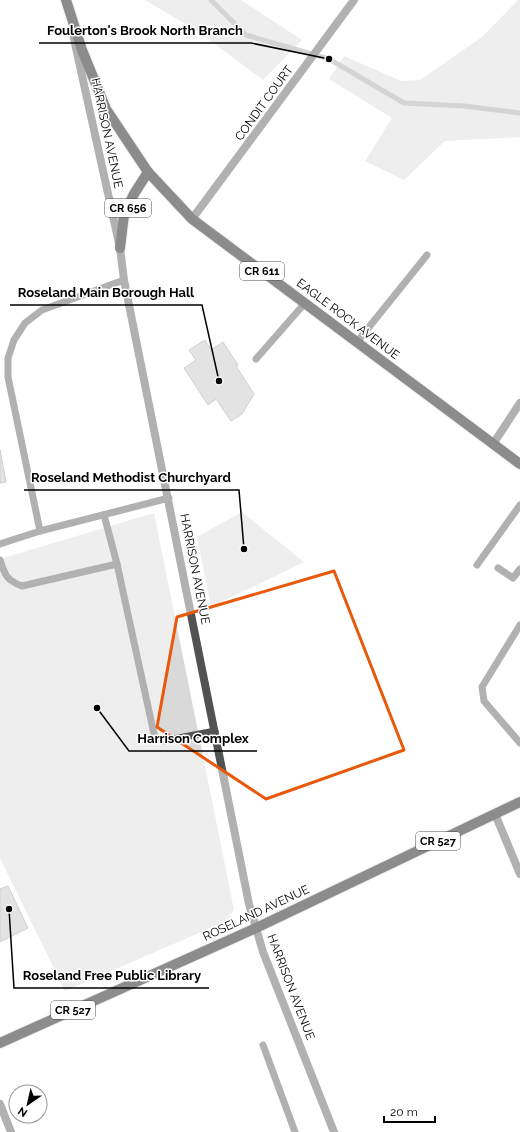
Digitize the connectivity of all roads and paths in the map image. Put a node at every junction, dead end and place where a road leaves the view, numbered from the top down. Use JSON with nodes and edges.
{"nodes":[{"id":1,"x":65,"y":0,"type":"edge"},
{"id":2,"x":354,"y":0,"type":"edge"},
{"id":3,"x":148,"y":172,"type":"junction"},
{"id":4,"x":192,"y":220,"type":"junction"},
{"id":5,"x":120,"y":248,"type":"junction"},
{"id":6,"x":427,"y":255,"type":"dead end"},
{"id":7,"x":124,"y":280,"type":"junction"},
{"id":8,"x":305,"y":303,"type":"junction"},
{"id":9,"x":357,"y":342,"type":"junction"},
{"id":10,"x":256,"y":359,"type":"dead end"},
{"id":11,"x":520,"y":403,"type":"edge"},
{"id":12,"x":493,"y":444,"type":"junction"},
{"id":13,"x":520,"y":464,"type":"edge"},
{"id":14,"x":168,"y":498,"type":"junction"},
{"id":15,"x":520,"y":505,"type":"edge"},
{"id":16,"x":104,"y":515,"type":"junction"},
{"id":17,"x":40,"y":531,"type":"junction"},
{"id":18,"x":0,"y":544,"type":"edge"},
{"id":19,"x":0,"y":560,"type":"edge"},
{"id":20,"x":117,"y":564,"type":"junction"},
{"id":21,"x":477,"y":565,"type":"dead end"},
{"id":22,"x":498,"y":568,"type":"dead end"},
{"id":23,"x":520,"y":569,"type":"edge"},
{"id":24,"x":520,"y":625,"type":"edge"},
{"id":25,"x":214,"y":731,"type":"junction"},
{"id":26,"x":520,"y":743,"type":"edge"},
{"id":27,"x":520,"y":802,"type":"edge"},
{"id":28,"x":495,"y":814,"type":"junction"},
{"id":29,"x":520,"y":874,"type":"edge"},
{"id":30,"x":256,"y":928,"type":"junction"},
{"id":31,"x":0,"y":1043,"type":"edge"},
{"id":32,"x":263,"y":1045,"type":"dead end"},
{"id":33,"x":0,"y":1104,"type":"edge"},
{"id":34,"x":11,"y":1132,"type":"edge"},
{"id":35,"x":295,"y":1132,"type":"edge"},
{"id":36,"x":334,"y":1132,"type":"edge"}],
"edges":[{"from":1,"to":3,"type":"main road","name":"EAGLE ROCK AVENUE","number":"CR 611"},
{"from":1,"to":5,"type":"street","name":"HARRISON AVENUE","number":"CR 656"},
{"from":2,"to":4,"type":"street","name":"CONDIT COURT"},
{"from":3,"to":4,"type":"main road","name":"EAGLE ROCK AVENUE","number":"CR 611"},
{"from":3,"to":5,"type":"main road","number":"CR 656"},
{"from":4,"to":8,"type":"main road","name":"EAGLE ROCK AVENUE","number":"CR 611"},
{"from":5,"to":7,"type":"street","name":"HARRISON AVENUE","number":"CR 656"},
{"from":6,"to":9,"type":"lane"},
{"from":7,"to":14,"type":"street","name":"HARRISON AVENUE","number":"CR 656"},
{"from":7,"to":17,"type":"lane"},
{"from":8,"to":9,"type":"main road","name":"EAGLE ROCK AVENUE","number":"CR 611"},
{"from":8,"to":10,"type":"lane"},
{"from":9,"to":12,"type":"main road","name":"EAGLE ROCK AVENUE","number":"CR 611"},
{"from":11,"to":12,"type":"street"},
{"from":12,"to":13,"type":"main road","name":"EAGLE ROCK AVENUE","number":"CR 611"},
{"from":14,"to":16,"type":"lane"},
{"from":14,"to":25,"type":"street","name":"HARRISON AVENUE","number":"CR 656"},
{"from":15,"to":21,"type":"lane"},
{"from":16,"to":17,"type":"lane"},
{"from":16,"to":20,"type":"lane"},
{"from":17,"to":18,"type":"lane"},
{"from":19,"to":20,"type":"lane"},
{"from":20,"to":25,"type":"lane"},
{"from":22,"to":23,"type":"lane"},
{"from":24,"to":26,"type":"lane"},
{"from":25,"to":30,"type":"street","name":"HARRISON AVENUE","number":"CR 656"},
{"from":27,"to":28,"type":"main road","name":"ROSELAND AVENUE","number":"CR 527"},
{"from":28,"to":29,"type":"street"},
{"from":28,"to":30,"type":"main road","name":"ROSELAND AVENUE","number":"CR 527"},
{"from":30,"to":31,"type":"main road","name":"ROSELAND AVENUE","number":"CR 527"},
{"from":30,"to":36,"type":"street","name":"HARRISON AVENUE","number":"CR 656"},
{"from":32,"to":35,"type":"lane"},
{"from":33,"to":34,"type":"street"}]}
